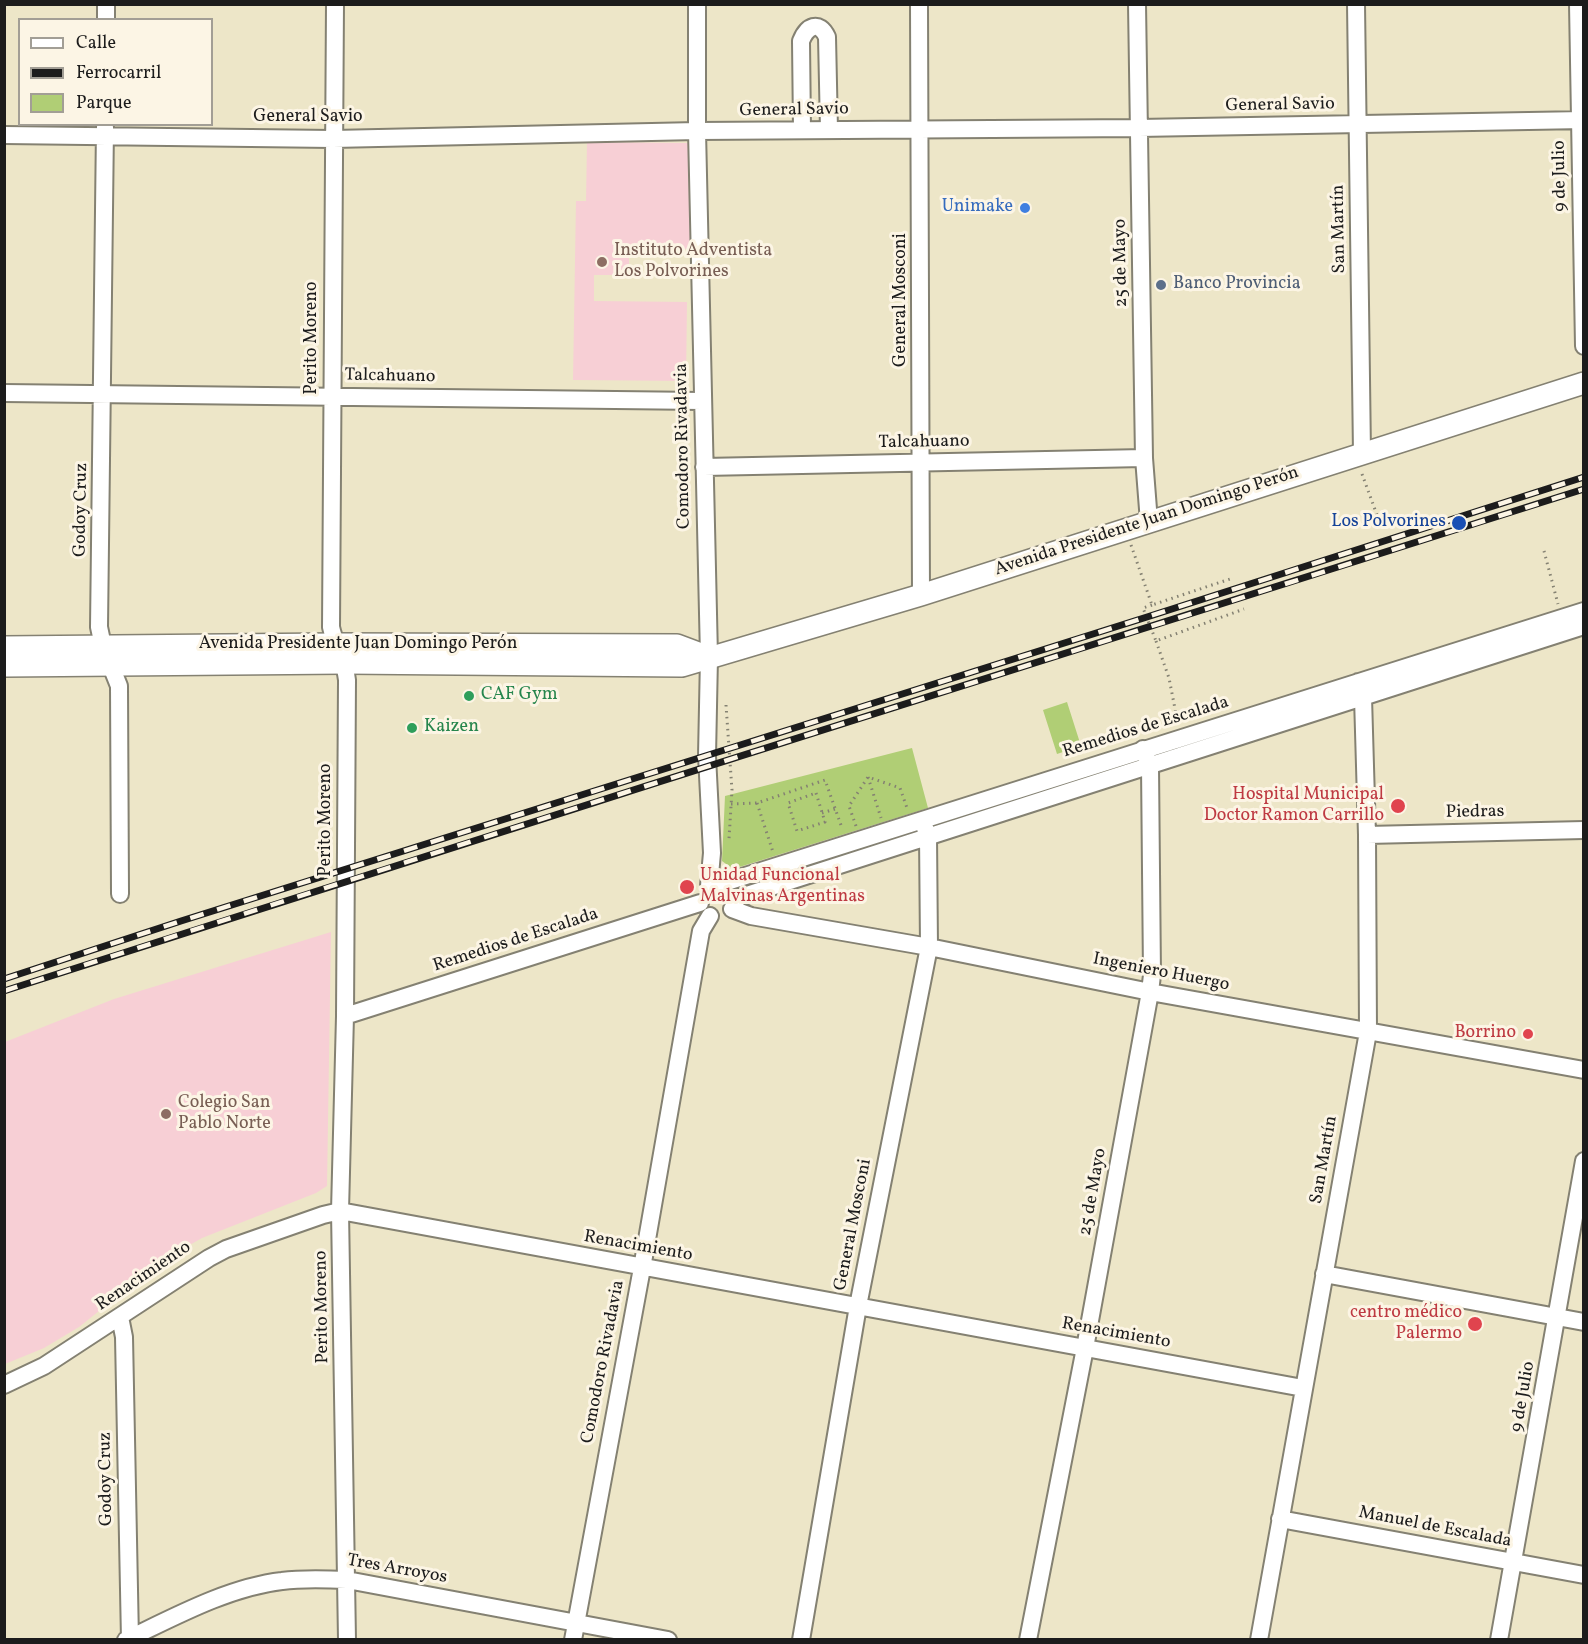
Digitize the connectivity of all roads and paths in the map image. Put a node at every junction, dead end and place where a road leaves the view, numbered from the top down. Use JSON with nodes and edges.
{"nodes":[{"id":1,"x":335,"y":4,"type":"edge"},
{"id":2,"x":697,"y":4,"type":"edge"},
{"id":3,"x":919,"y":4,"type":"edge"},
{"id":4,"x":1137,"y":4,"type":"edge"},
{"id":5,"x":1356,"y":4,"type":"edge"},
{"id":6,"x":1578,"y":4,"type":"edge"},
{"id":7,"x":1582,"y":120,"type":"edge"},
{"id":8,"x":1358,"y":124,"type":"junction"},
{"id":9,"x":921,"y":128,"type":"junction"},
{"id":10,"x":1139,"y":128,"type":"junction"},
{"id":11,"x":105,"y":130,"type":"edge"},
{"id":12,"x":802,"y":130,"type":"junction"},
{"id":13,"x":829,"y":130,"type":"junction"},
{"id":14,"x":697,"y":131,"type":"junction"},
{"id":15,"x":4,"y":135,"type":"edge"},
{"id":16,"x":333,"y":139,"type":"junction"},
{"id":17,"x":1584,"y":346,"type":"edge"},
{"id":18,"x":1584,"y":383,"type":"edge"},
{"id":19,"x":4,"y":393,"type":"edge"},
{"id":20,"x":103,"y":393,"type":"junction"},
{"id":21,"x":332,"y":396,"type":"junction"},
{"id":22,"x":702,"y":401,"type":"junction"},
{"id":23,"x":1358,"y":454,"type":"junction"},
{"id":24,"x":1144,"y":458,"type":"junction"},
{"id":25,"x":922,"y":463,"type":"junction"},
{"id":26,"x":704,"y":467,"type":"junction"},
{"id":27,"x":1149,"y":522,"type":"junction"},
{"id":28,"x":1381,"y":526,"type":"dead end"},
{"id":29,"x":1125,"y":530,"type":"junction"},
{"id":30,"x":1544,"y":551,"type":"dead end"},
{"id":31,"x":1233,"y":578,"type":"dead end"},
{"id":32,"x":921,"y":595,"type":"junction"},
{"id":33,"x":1152,"y":605,"type":"junction"},
{"id":34,"x":1244,"y":609,"type":"dead end"},
{"id":35,"x":1583,"y":617,"type":"edge"},
{"id":36,"x":1562,"y":618,"type":"junction"},
{"id":37,"x":1156,"y":641,"type":"junction"},
{"id":38,"x":335,"y":644,"type":"junction"},
{"id":39,"x":103,"y":646,"type":"junction"},
{"id":40,"x":4,"y":647,"type":"edge"},
{"id":41,"x":709,"y":657,"type":"junction"},
{"id":42,"x":345,"y":663,"type":"junction"},
{"id":43,"x":4,"y":666,"type":"edge"},
{"id":44,"x":112,"y":666,"type":"junction"},
{"id":45,"x":1361,"y":690,"type":"junction"},
{"id":46,"x":725,"y":696,"type":"dead end"},
{"id":47,"x":1164,"y":728,"type":"dead end"},
{"id":48,"x":1143,"y":749,"type":"junction"},
{"id":49,"x":1150,"y":766,"type":"junction"},
{"id":50,"x":868,"y":777,"type":"junction"},
{"id":51,"x":757,"y":803,"type":"junction"},
{"id":52,"x":731,"y":804,"type":"junction"},
{"id":53,"x":835,"y":809,"type":"junction"},
{"id":54,"x":822,"y":813,"type":"junction"},
{"id":55,"x":899,"y":813,"type":"dead end"},
{"id":56,"x":890,"y":815,"type":"dead end"},
{"id":57,"x":881,"y":818,"type":"junction"},
{"id":58,"x":921,"y":819,"type":"junction"},
{"id":59,"x":873,"y":821,"type":"dead end"},
{"id":60,"x":865,"y":824,"type":"dead end"},
{"id":61,"x":857,"y":826,"type":"junction"},
{"id":62,"x":1584,"y":830,"type":"edge"},
{"id":63,"x":1367,"y":835,"type":"junction"},
{"id":64,"x":928,"y":836,"type":"junction"},
{"id":65,"x":729,"y":844,"type":"dead end"},
{"id":66,"x":774,"y":853,"type":"dead end"},
{"id":67,"x":715,"y":885,"type":"junction"},
{"id":68,"x":120,"y":894,"type":"dead end"},
{"id":69,"x":733,"y":904,"type":"junction"},
{"id":70,"x":705,"y":910,"type":"junction"},
{"id":71,"x":929,"y":947,"type":"junction"},
{"id":72,"x":1150,"y":992,"type":"junction"},
{"id":73,"x":345,"y":1016,"type":"junction"},
{"id":74,"x":1368,"y":1032,"type":"junction"},
{"id":75,"x":1584,"y":1070,"type":"edge"},
{"id":76,"x":1584,"y":1161,"type":"edge"},
{"id":77,"x":340,"y":1211,"type":"junction"},
{"id":78,"x":642,"y":1268,"type":"junction"},
{"id":79,"x":1324,"y":1274,"type":"junction"},
{"id":80,"x":858,"y":1306,"type":"junction"},
{"id":81,"x":120,"y":1317,"type":"junction"},
{"id":82,"x":1557,"y":1317,"type":"junction"},
{"id":83,"x":1584,"y":1322,"type":"edge"},
{"id":84,"x":1085,"y":1348,"type":"junction"},
{"id":85,"x":4,"y":1385,"type":"edge"},
{"id":86,"x":1303,"y":1388,"type":"junction"},
{"id":87,"x":1280,"y":1519,"type":"junction"},
{"id":88,"x":1514,"y":1563,"type":"junction"},
{"id":89,"x":1584,"y":1575,"type":"edge"},
{"id":90,"x":347,"y":1580,"type":"junction"},
{"id":91,"x":576,"y":1622,"type":"junction"},
{"id":92,"x":129,"y":1639,"type":"edge"},
{"id":93,"x":347,"y":1640,"type":"edge"},
{"id":94,"x":573,"y":1640,"type":"edge"},
{"id":95,"x":668,"y":1640,"type":"edge"},
{"id":96,"x":801,"y":1640,"type":"edge"},
{"id":97,"x":1028,"y":1640,"type":"edge"},
{"id":98,"x":1259,"y":1640,"type":"edge"},
{"id":99,"x":1499,"y":1640,"type":"edge"}],
"edges":[{"from":1,"to":16,"type":"street","name":"Perito Moreno"},
{"from":2,"to":14,"type":"street","name":"Comodoro Rivadavia"},
{"from":3,"to":9,"type":"street","name":"General Mosconi"},
{"from":4,"to":10,"type":"street","name":"25 de Mayo"},
{"from":5,"to":8,"type":"street","name":"San Martín"},
{"from":6,"to":7,"type":"street","name":"9 de Julio"},
{"from":7,"to":8,"type":"street","name":"General Savio"},
{"from":7,"to":17,"type":"street","name":"9 de Julio"},
{"from":8,"to":10,"type":"street","name":"General Savio"},
{"from":8,"to":23,"type":"street","name":"San Martín"},
{"from":9,"to":10,"type":"street","name":"General Savio"},
{"from":9,"to":13,"type":"street","name":"General Savio"},
{"from":9,"to":25,"type":"street","name":"General Mosconi"},
{"from":10,"to":24,"type":"street","name":"25 de Mayo"},
{"from":11,"to":15,"type":"street","name":"General Savio"},
{"from":11,"to":16,"type":"street","name":"General Savio"},
{"from":11,"to":20,"type":"street","name":"Godoy Cruz"},
{"from":12,"to":13,"type":"street","name":"General Savio"},
{"from":12,"to":13,"type":"street"},
{"from":12,"to":14,"type":"street","name":"General Savio"},
{"from":14,"to":16,"type":"street","name":"General Savio"},
{"from":14,"to":22,"type":"street","name":"Comodoro Rivadavia"},
{"from":16,"to":21,"type":"street","name":"Perito Moreno"},
{"from":18,"to":23,"type":"main road","name":"Avenida Presidente Juan Domingo Perón"},
{"from":19,"to":20,"type":"street","name":"Talcahuano"},
{"from":20,"to":21,"type":"street","name":"Talcahuano"},
{"from":20,"to":39,"type":"street","name":"Godoy Cruz"},
{"from":21,"to":22,"type":"street","name":"Talcahuano"},
{"from":21,"to":38,"type":"street","name":"Perito Moreno"},
{"from":22,"to":26,"type":"street","name":"Comodoro Rivadavia"},
{"from":23,"to":27,"type":"main road","name":"Avenida Presidente Juan Domingo Perón"},
{"from":23,"to":28,"type":"path"},
{"from":24,"to":25,"type":"street","name":"Talcahuano"},
{"from":24,"to":27,"type":"street","name":"25 de Mayo"},
{"from":25,"to":26,"type":"street","name":"Talcahuano"},
{"from":25,"to":32,"type":"street","name":"General Mosconi"},
{"from":26,"to":41,"type":"street","name":"Comodoro Rivadavia"},
{"from":27,"to":29,"type":"main road","name":"Avenida Presidente Juan Domingo Perón"},
{"from":29,"to":32,"type":"main road","name":"Avenida Presidente Juan Domingo Perón"},
{"from":29,"to":33,"type":"path"},
{"from":30,"to":36,"type":"path"},
{"from":31,"to":33,"type":"path"},
{"from":32,"to":41,"type":"main road","name":"Avenida Presidente Juan Domingo Perón"},
{"from":33,"to":37,"type":"path"},
{"from":34,"to":37,"type":"path"},
{"from":35,"to":36,"type":"street","name":"Remedios de Escalada"},
{"from":35,"to":45,"type":"street","name":"Remedios de Escalada"},
{"from":36,"to":45,"type":"street","name":"Remedios de Escalada"},
{"from":37,"to":47,"type":"path"},
{"from":38,"to":39,"type":"main road","name":"Avenida Presidente Juan Domingo Perón"},
{"from":38,"to":41,"type":"main road","name":"Avenida Presidente Juan Domingo Perón"},
{"from":38,"to":42,"type":"street","name":"Perito Moreno"},
{"from":39,"to":40,"type":"main road","name":"Avenida Presidente Juan Domingo Perón"},
{"from":39,"to":44,"type":"street","name":"Godoy Cruz"},
{"from":41,"to":42,"type":"main road","name":"Avenida Presidente Juan Domingo Perón"},
{"from":41,"to":67,"type":"street","name":"Comodoro Rivadavia"},
{"from":42,"to":44,"type":"main road","name":"Avenida Presidente Juan Domingo Perón"},
{"from":42,"to":73,"type":"street","name":"Perito Moreno"},
{"from":43,"to":44,"type":"main road","name":"Avenida Presidente Juan Domingo Perón"},
{"from":44,"to":68,"type":"street","name":"Godoy Cruz"},
{"from":45,"to":48,"type":"street","name":"Remedios de Escalada"},
{"from":45,"to":49,"type":"street","name":"Remedios de Escalada"},
{"from":45,"to":63,"type":"street","name":"San Martín"},
{"from":46,"to":52,"type":"path"},
{"from":48,"to":49,"type":"street","name":"25 de Mayo"},
{"from":48,"to":58,"type":"street","name":"Remedios de Escalada"},
{"from":49,"to":64,"type":"street","name":"Remedios de Escalada"},
{"from":49,"to":72,"type":"street","name":"25 de Mayo"},
{"from":50,"to":55,"type":"path"},
{"from":50,"to":57,"type":"path"},
{"from":50,"to":61,"type":"path"},
{"from":51,"to":52,"type":"path"},
{"from":51,"to":53,"type":"path"},
{"from":51,"to":66,"type":"path"},
{"from":52,"to":65,"type":"path"},
{"from":53,"to":54,"type":"path"},
{"from":53,"to":61,"type":"path"},
{"from":54,"to":54,"type":"path"},
{"from":56,"to":57,"type":"path"},
{"from":57,"to":59,"type":"path"},
{"from":58,"to":64,"type":"street","name":"General Mosconi"},
{"from":58,"to":67,"type":"street","name":"Remedios de Escalada"},
{"from":60,"to":61,"type":"path"},
{"from":62,"to":63,"type":"street","name":"Piedras"},
{"from":63,"to":74,"type":"street","name":"San Martín"},
{"from":64,"to":69,"type":"street","name":"Remedios de Escalada"},
{"from":64,"to":71,"type":"street","name":"General Mosconi"},
{"from":67,"to":69,"type":"street"},
{"from":67,"to":70,"type":"street"},
{"from":69,"to":70,"type":"street"},
{"from":69,"to":71,"type":"street","name":"Ingeniero Huergo"},
{"from":70,"to":73,"type":"street","name":"Remedios de Escalada"},
{"from":70,"to":78,"type":"street","name":"Comodoro Rivadavia"},
{"from":71,"to":72,"type":"street","name":"Ingeniero Huergo"},
{"from":71,"to":80,"type":"street","name":"General Mosconi"},
{"from":72,"to":74,"type":"street","name":"Ingeniero Huergo"},
{"from":72,"to":84,"type":"street","name":"25 de Mayo"},
{"from":73,"to":77,"type":"street","name":"Perito Moreno"},
{"from":74,"to":75,"type":"street","name":"Ingeniero Huergo"},
{"from":74,"to":79,"type":"street","name":"San Martín"},
{"from":76,"to":82,"type":"street","name":"9 de Julio"},
{"from":77,"to":78,"type":"street","name":"Renacimiento"},
{"from":77,"to":81,"type":"street","name":"Renacimiento"},
{"from":77,"to":90,"type":"street","name":"Perito Moreno"},
{"from":78,"to":80,"type":"street","name":"Renacimiento"},
{"from":78,"to":91,"type":"street","name":"Comodoro Rivadavia"},
{"from":79,"to":82,"type":"street"},
{"from":79,"to":86,"type":"street","name":"San Martín"},
{"from":80,"to":84,"type":"street","name":"Renacimiento"},
{"from":80,"to":96,"type":"street","name":"General Mosconi"},
{"from":81,"to":85,"type":"street","name":"Renacimiento"},
{"from":81,"to":92,"type":"street","name":"Godoy Cruz"},
{"from":82,"to":83,"type":"street"},
{"from":82,"to":88,"type":"street","name":"9 de Julio"},
{"from":84,"to":86,"type":"street","name":"Renacimiento"},
{"from":84,"to":97,"type":"street","name":"25 de Mayo"},
{"from":86,"to":87,"type":"street","name":"San Martín"},
{"from":87,"to":88,"type":"street","name":"Manuel de Escalada"},
{"from":87,"to":98,"type":"street","name":"San Martín"},
{"from":88,"to":89,"type":"street","name":"Manuel de Escalada"},
{"from":88,"to":99,"type":"street","name":"9 de Julio"},
{"from":90,"to":91,"type":"street","name":"Tres Arroyos"},
{"from":90,"to":92,"type":"street","name":"Tres Arroyos"},
{"from":90,"to":93,"type":"street","name":"Perito Moreno"},
{"from":91,"to":94,"type":"street","name":"Comodoro Rivadavia"},
{"from":91,"to":95,"type":"street","name":"Tres Arroyos"}]}
